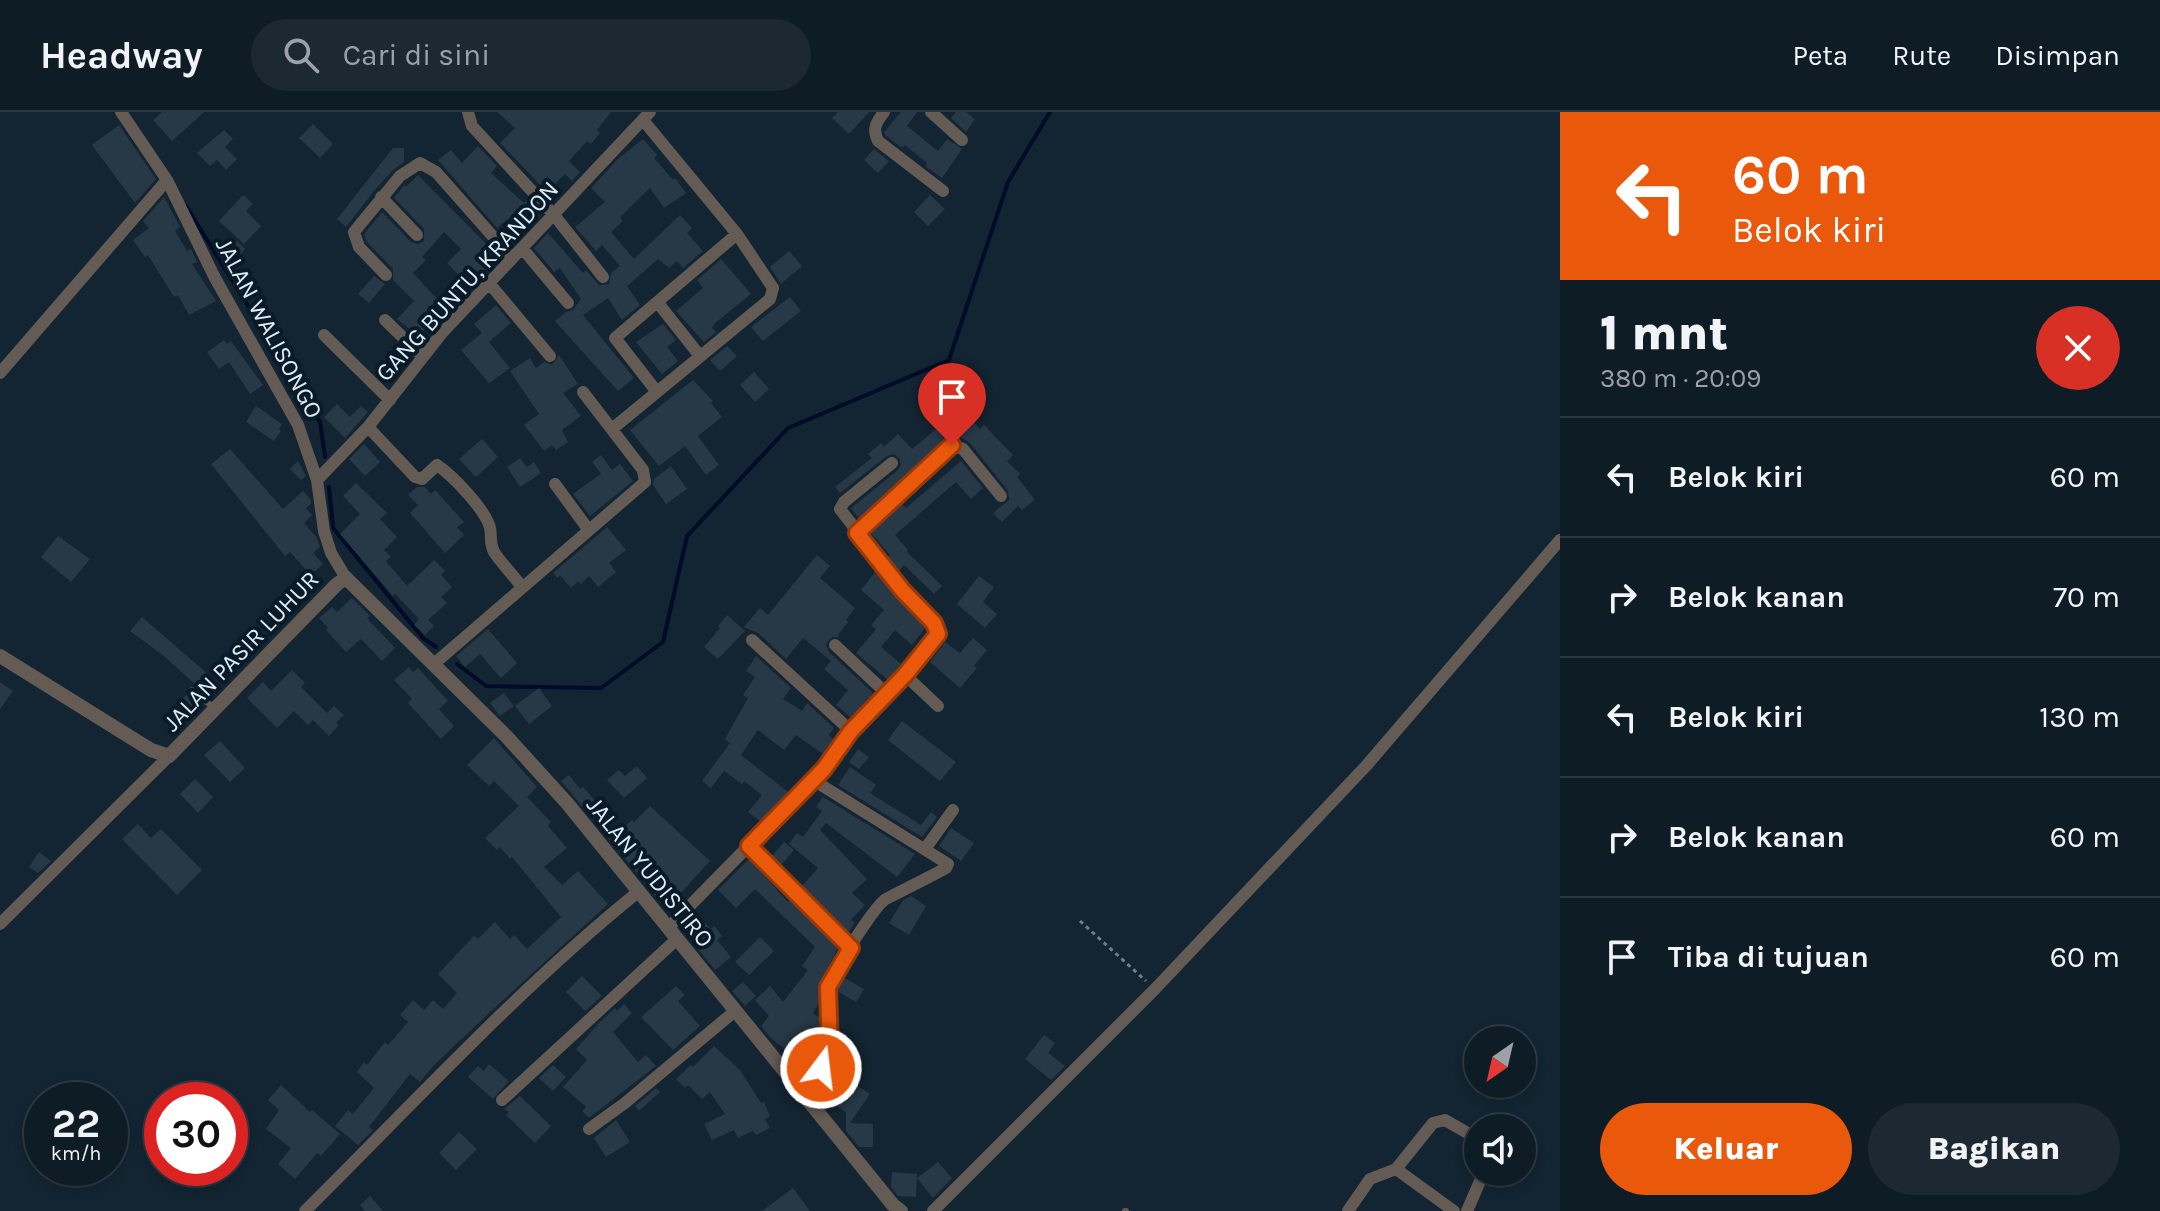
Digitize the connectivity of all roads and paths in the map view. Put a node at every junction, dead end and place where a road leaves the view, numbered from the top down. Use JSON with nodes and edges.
{"nodes":[{"id":1,"x":121,"y":112,"type":"edge"},
{"id":2,"x":468,"y":112,"type":"edge"},
{"id":3,"x":884,"y":112,"type":"edge"},
{"id":4,"x":931,"y":112,"type":"edge"},
{"id":5,"x":647,"y":116,"type":"edge"},
{"id":6,"x":962,"y":140,"type":"dead end"},
{"id":7,"x":167,"y":180,"type":"junction"},
{"id":8,"x":943,"y":191,"type":"dead end"},
{"id":9,"x":381,"y":197,"type":"junction"},
{"id":10,"x":554,"y":215,"type":"junction"},
{"id":11,"x":737,"y":234,"type":"junction"},
{"id":12,"x":417,"y":235,"type":"dead end"},
{"id":13,"x":522,"y":248,"type":"junction"},
{"id":14,"x":512,"y":258,"type":"junction"},
{"id":15,"x":386,"y":275,"type":"dead end"},
{"id":16,"x":603,"y":277,"type":"dead end"},
{"id":17,"x":489,"y":283,"type":"junction"},
{"id":18,"x":568,"y":303,"type":"dead end"},
{"id":19,"x":658,"y":303,"type":"junction"},
{"id":20,"x":385,"y":320,"type":"dead end"},
{"id":21,"x":324,"y":335,"type":"dead end"},
{"id":22,"x":550,"y":356,"type":"dead end"},
{"id":23,"x":700,"y":356,"type":"junction"},
{"id":24,"x":423,"y":357,"type":"junction"},
{"id":25,"x":0,"y":373,"type":"edge"},
{"id":26,"x":583,"y":392,"type":"dead end"},
{"id":27,"x":657,"y":392,"type":"junction"},
{"id":28,"x":390,"y":400,"type":"junction"},
{"id":29,"x":368,"y":427,"type":"junction"},
{"id":30,"x":612,"y":429,"type":"junction"},
{"id":31,"x":892,"y":463,"type":"dead end"},
{"id":32,"x":317,"y":480,"type":"junction"},
{"id":33,"x":555,"y":484,"type":"dead end"},
{"id":34,"x":1001,"y":496,"type":"dead end"},
{"id":35,"x":588,"y":529,"type":"junction"},
{"id":36,"x":857,"y":533,"type":"junction"},
{"id":37,"x":1560,"y":540,"type":"edge"},
{"id":38,"x":346,"y":578,"type":"junction"},
{"id":39,"x":522,"y":587,"type":"junction"},
{"id":40,"x":752,"y":640,"type":"dead end"},
{"id":41,"x":835,"y":645,"type":"dead end"},
{"id":42,"x":0,"y":656,"type":"edge"},
{"id":43,"x":435,"y":663,"type":"junction"},
{"id":44,"x":905,"y":675,"type":"junction"},
{"id":45,"x":192,"y":690,"type":"dead end"},
{"id":46,"x":886,"y":693,"type":"junction"},
{"id":47,"x":938,"y":706,"type":"dead end"},
{"id":48,"x":214,"y":708,"type":"junction"},
{"id":49,"x":851,"y":731,"type":"junction"},
{"id":50,"x":169,"y":756,"type":"junction"},
{"id":51,"x":813,"y":780,"type":"junction"},
{"id":52,"x":953,"y":810,"type":"dead end"},
{"id":53,"x":749,"y":846,"type":"junction"},
{"id":54,"x":925,"y":849,"type":"junction"},
{"id":55,"x":638,"y":892,"type":"junction"},
{"id":56,"x":1080,"y":921,"type":"dead end"},
{"id":57,"x":0,"y":924,"type":"edge"},
{"id":58,"x":673,"y":933,"type":"junction"},
{"id":59,"x":851,"y":948,"type":"junction"},
{"id":60,"x":1155,"y":989,"type":"junction"},
{"id":61,"x":735,"y":1011,"type":"junction"},
{"id":62,"x":801,"y":1091,"type":"junction"},
{"id":63,"x":502,"y":1100,"type":"dead end"},
{"id":64,"x":589,"y":1129,"type":"dead end"},
{"id":65,"x":1464,"y":1131,"type":"edge"},
{"id":66,"x":1396,"y":1169,"type":"junction"},
{"id":67,"x":1478,"y":1186,"type":"edge"},
{"id":68,"x":305,"y":1211,"type":"edge"},
{"id":69,"x":901,"y":1211,"type":"edge"},
{"id":70,"x":933,"y":1211,"type":"edge"},
{"id":71,"x":1348,"y":1211,"type":"edge"},
{"id":72,"x":1454,"y":1211,"type":"edge"},
{"id":73,"x":1467,"y":1211,"type":"edge"}],
"edges":[{"from":1,"to":7,"type":"street","name":"JALAN WALISONGO"},
{"from":2,"to":10,"type":"street"},
{"from":3,"to":8,"type":"street"},
{"from":4,"to":6,"type":"street"},
{"from":5,"to":10,"type":"street","name":"GANG BUNTU, KRANDON"},
{"from":5,"to":11,"type":"street"},
{"from":7,"to":25,"type":"street"},
{"from":7,"to":32,"type":"street","name":"JALAN WALISONGO"},
{"from":9,"to":12,"type":"street"},
{"from":9,"to":14,"type":"street"},
{"from":9,"to":15,"type":"street"},
{"from":10,"to":13,"type":"street","name":"GANG BUNTU, KRANDON"},
{"from":10,"to":16,"type":"street"},
{"from":11,"to":19,"type":"street"},
{"from":11,"to":23,"type":"street"},
{"from":13,"to":14,"type":"street","name":"GANG BUNTU, KRANDON"},
{"from":13,"to":18,"type":"street"},
{"from":14,"to":17,"type":"street","name":"GANG BUNTU, KRANDON"},
{"from":17,"to":22,"type":"street"},
{"from":17,"to":24,"type":"street","name":"GANG BUNTU, KRANDON"},
{"from":19,"to":23,"type":"street"},
{"from":19,"to":27,"type":"street"},
{"from":20,"to":24,"type":"street"},
{"from":21,"to":28,"type":"street"},
{"from":23,"to":27,"type":"street"},
{"from":24,"to":28,"type":"street","name":"GANG BUNTU, KRANDON"},
{"from":26,"to":30,"type":"street"},
{"from":27,"to":30,"type":"street"},
{"from":28,"to":29,"type":"street","name":"GANG BUNTU, KRANDON"},
{"from":29,"to":32,"type":"street","name":"GANG BUNTU, KRANDON"},
{"from":29,"to":39,"type":"street"},
{"from":30,"to":35,"type":"street"},
{"from":31,"to":36,"type":"street"},
{"from":32,"to":38,"type":"street","name":"JALAN WALISONGO"},
{"from":33,"to":35,"type":"street"},
{"from":34,"to":36,"type":"street"},
{"from":35,"to":39,"type":"street"},
{"from":36,"to":44,"type":"street"},
{"from":37,"to":60,"type":"street"},
{"from":38,"to":43,"type":"street","name":"JALAN YUDISTIRO"},
{"from":38,"to":48,"type":"street","name":"JALAN PASIR LUHUR"},
{"from":39,"to":43,"type":"street"},
{"from":40,"to":49,"type":"street"},
{"from":41,"to":46,"type":"street"},
{"from":42,"to":50,"type":"street"},
{"from":43,"to":55,"type":"street","name":"JALAN YUDISTIRO"},
{"from":44,"to":46,"type":"street"},
{"from":44,"to":47,"type":"street"},
{"from":45,"to":48,"type":"lane"},
{"from":46,"to":49,"type":"street"},
{"from":48,"to":50,"type":"street","name":"JALAN PASIR LUHUR"},
{"from":49,"to":51,"type":"street"},
{"from":50,"to":57,"type":"street"},
{"from":51,"to":53,"type":"street"},
{"from":51,"to":54,"type":"street"},
{"from":52,"to":54,"type":"street"},
{"from":53,"to":58,"type":"street"},
{"from":53,"to":59,"type":"street"},
{"from":54,"to":59,"type":"street"},
{"from":55,"to":58,"type":"street","name":"JALAN YUDISTIRO"},
{"from":55,"to":68,"type":"street"},
{"from":56,"to":60,"type":"path"},
{"from":58,"to":61,"type":"street","name":"JALAN YUDISTIRO"},
{"from":58,"to":63,"type":"street"},
{"from":59,"to":62,"type":"street"},
{"from":60,"to":70,"type":"street"},
{"from":61,"to":62,"type":"street","name":"JALAN YUDISTIRO"},
{"from":61,"to":64,"type":"street"},
{"from":62,"to":69,"type":"street","name":"JALAN YUDISTIRO"},
{"from":65,"to":66,"type":"street"},
{"from":66,"to":71,"type":"street"},
{"from":66,"to":72,"type":"street"},
{"from":67,"to":73,"type":"street"}]}
